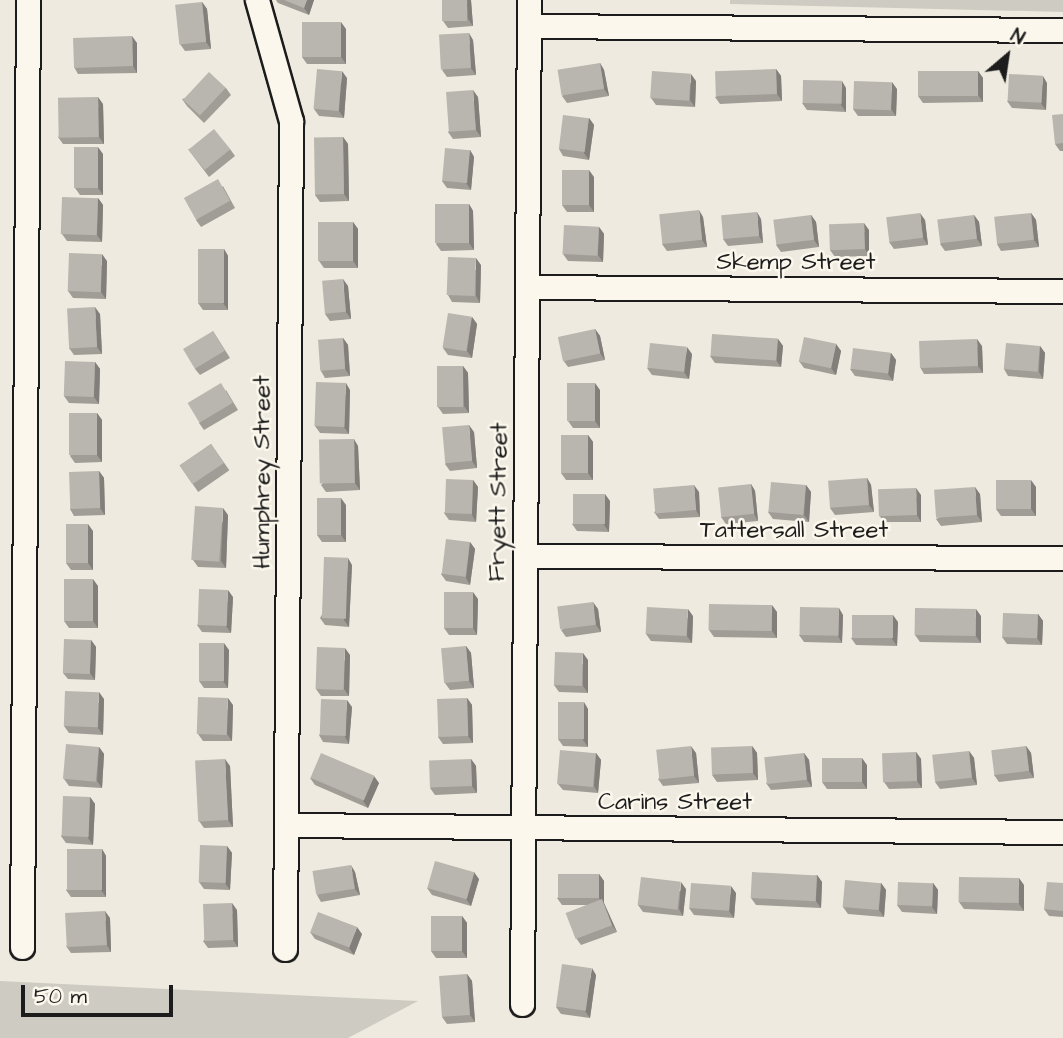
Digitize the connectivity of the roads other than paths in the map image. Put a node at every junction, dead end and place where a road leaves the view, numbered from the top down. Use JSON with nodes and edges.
{"nodes":[{"id":1,"x":28,"y":0,"type":"edge"},
{"id":2,"x":257,"y":0,"type":"edge"},
{"id":3,"x":529,"y":0,"type":"edge"},
{"id":4,"x":530,"y":26,"type":"junction"},
{"id":5,"x":1063,"y":30,"type":"edge"},
{"id":6,"x":528,"y":287,"type":"junction"},
{"id":7,"x":1063,"y":291,"type":"edge"},
{"id":8,"x":525,"y":556,"type":"junction"},
{"id":9,"x":1063,"y":558,"type":"edge"},
{"id":10,"x":288,"y":825,"type":"junction"},
{"id":11,"x":525,"y":828,"type":"junction"},
{"id":12,"x":1063,"y":832,"type":"edge"},
{"id":13,"x":22,"y":947,"type":"dead end"},
{"id":14,"x":285,"y":949,"type":"dead end"},
{"id":15,"x":522,"y":1004,"type":"dead end"}],
"edges":[{"from":1,"to":13,"type":"street"},
{"from":2,"to":10,"type":"street","name":"Humphrey Street"},
{"from":3,"to":4,"type":"street","name":"Fryett Street"},
{"from":4,"to":5,"type":"street"},
{"from":4,"to":6,"type":"street","name":"Fryett Street"},
{"from":6,"to":7,"type":"street","name":"Skemp Street"},
{"from":6,"to":8,"type":"street","name":"Fryett Street"},
{"from":8,"to":9,"type":"street","name":"Tattersall Street"},
{"from":8,"to":11,"type":"street","name":"Fryett Street"},
{"from":10,"to":11,"type":"street","name":"Carins Street"},
{"from":10,"to":14,"type":"street","name":"Humphrey Street"},
{"from":11,"to":12,"type":"street","name":"Carins Street"},
{"from":11,"to":15,"type":"street","name":"Fryett Street"}]}
